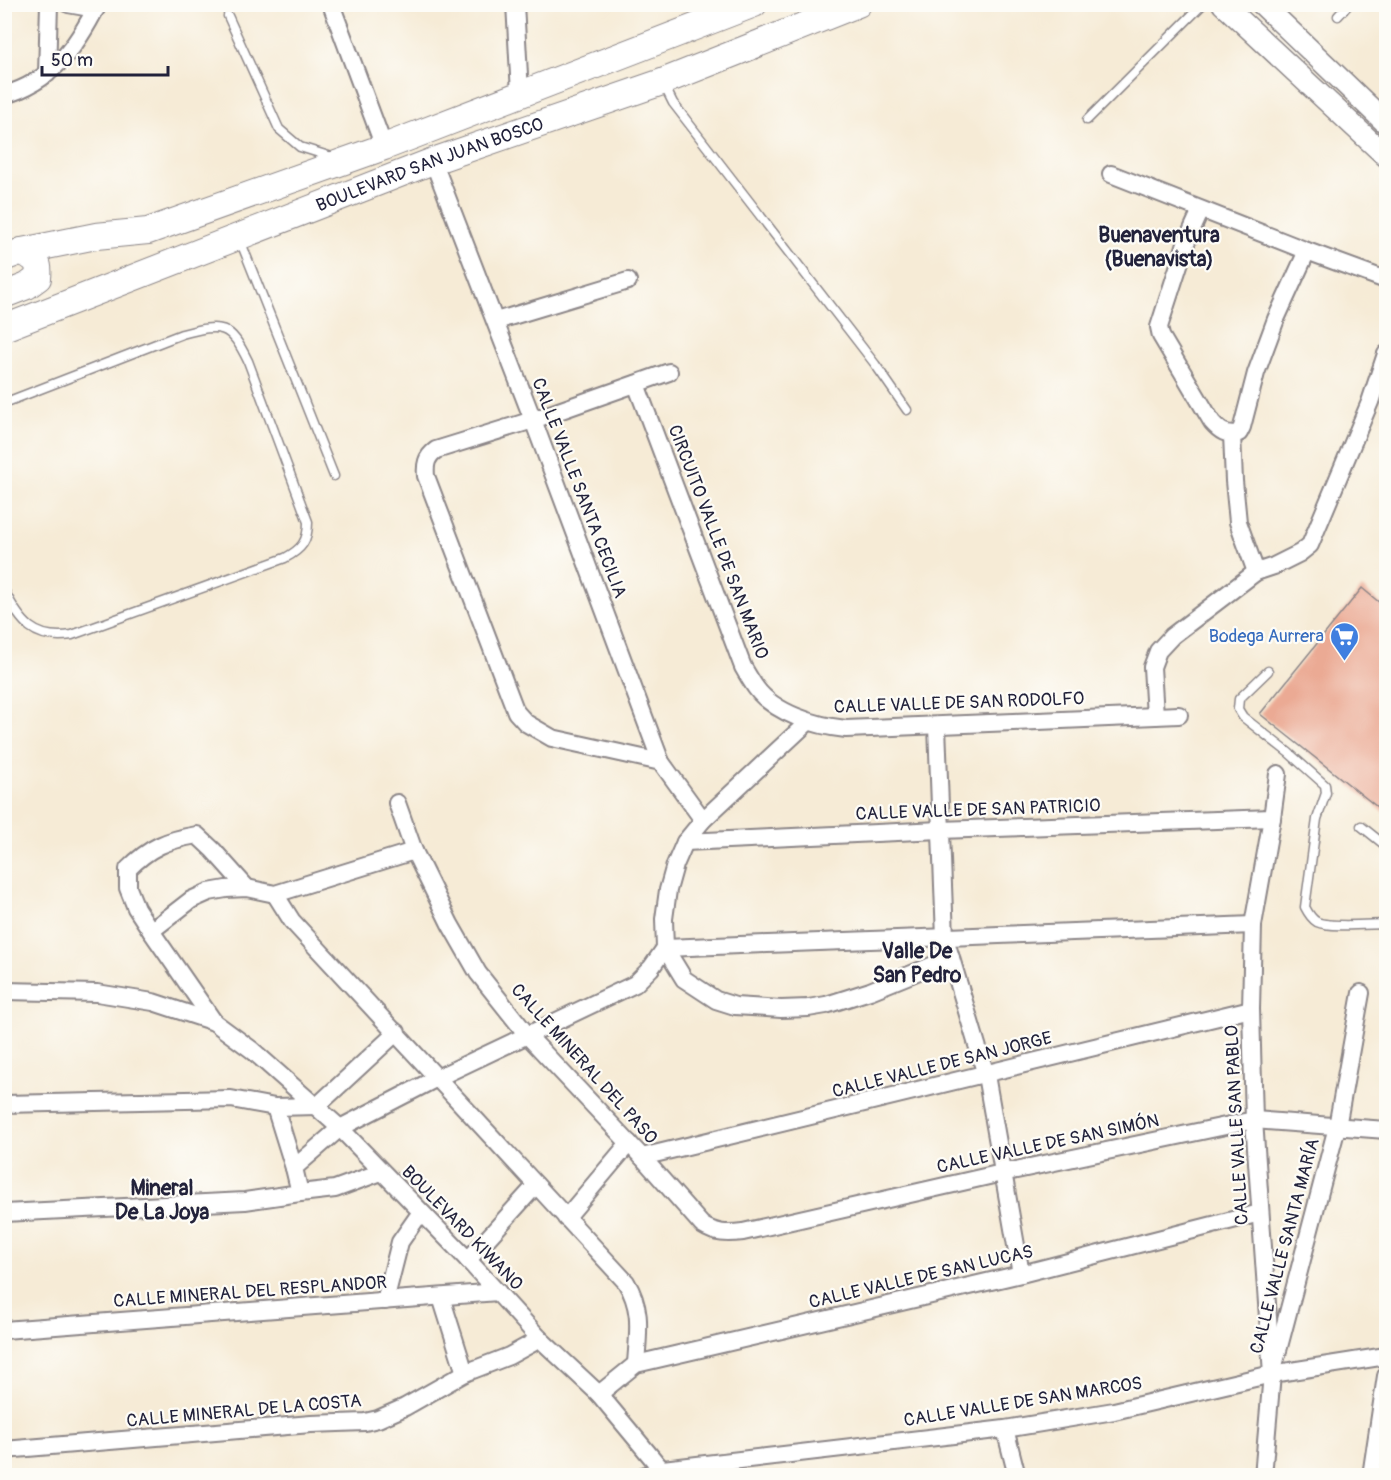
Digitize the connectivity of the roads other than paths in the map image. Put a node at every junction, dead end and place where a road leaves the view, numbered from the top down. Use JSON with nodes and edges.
{"nodes":[{"id":1,"x":49,"y":4,"type":"edge"},
{"id":2,"x":68,"y":4,"type":"edge"},
{"id":3,"x":515,"y":4,"type":"edge"},
{"id":4,"x":858,"y":4,"type":"edge"},
{"id":5,"x":1203,"y":4,"type":"edge"},
{"id":6,"x":1223,"y":4,"type":"edge"},
{"id":7,"x":1262,"y":4,"type":"edge"},
{"id":8,"x":1275,"y":4,"type":"edge"},
{"id":9,"x":1349,"y":4,"type":"edge"},
{"id":10,"x":752,"y":5,"type":"edge"},
{"id":11,"x":336,"y":6,"type":"edge"},
{"id":12,"x":97,"y":7,"type":"edge"},
{"id":13,"x":228,"y":16,"type":"dead end"},
{"id":14,"x":1338,"y":16,"type":"dead end"},
{"id":15,"x":1288,"y":31,"type":"junction"},
{"id":16,"x":651,"y":58,"type":"junction"},
{"id":17,"x":587,"y":68,"type":"junction"},
{"id":18,"x":47,"y":74,"type":"junction"},
{"id":19,"x":662,"y":82,"type":"junction"},
{"id":20,"x":520,"y":93,"type":"junction"},
{"id":21,"x":4,"y":94,"type":"edge"},
{"id":22,"x":1087,"y":120,"type":"dead end"},
{"id":23,"x":1386,"y":123,"type":"edge"},
{"id":24,"x":384,"y":147,"type":"junction"},
{"id":25,"x":1386,"y":156,"type":"edge"},
{"id":26,"x":344,"y":161,"type":"junction"},
{"id":27,"x":433,"y":161,"type":"junction"},
{"id":28,"x":1111,"y":174,"type":"dead end"},
{"id":29,"x":1201,"y":210,"type":"junction"},
{"id":30,"x":238,"y":237,"type":"junction"},
{"id":31,"x":1307,"y":251,"type":"junction"},
{"id":32,"x":13,"y":255,"type":"edge"},
{"id":33,"x":1386,"y":280,"type":"edge"},
{"id":34,"x":628,"y":281,"type":"dead end"},
{"id":35,"x":4,"y":295,"type":"edge"},
{"id":36,"x":496,"y":321,"type":"junction"},
{"id":37,"x":4,"y":328,"type":"edge"},
{"id":38,"x":1386,"y":354,"type":"edge"},
{"id":39,"x":669,"y":372,"type":"dead end"},
{"id":40,"x":636,"y":384,"type":"junction"},
{"id":41,"x":4,"y":403,"type":"edge"},
{"id":42,"x":907,"y":411,"type":"dead end"},
{"id":43,"x":533,"y":420,"type":"junction"},
{"id":44,"x":1232,"y":434,"type":"junction"},
{"id":45,"x":334,"y":476,"type":"dead end"},
{"id":46,"x":1256,"y":572,"type":"junction"},
{"id":47,"x":4,"y":590,"type":"edge"},
{"id":48,"x":1268,"y":670,"type":"dead end"},
{"id":49,"x":1179,"y":715,"type":"dead end"},
{"id":50,"x":1155,"y":716,"type":"junction"},
{"id":51,"x":808,"y":722,"type":"junction"},
{"id":52,"x":937,"y":726,"type":"junction"},
{"id":53,"x":661,"y":762,"type":"junction"},
{"id":54,"x":1278,"y":774,"type":"dead end"},
{"id":55,"x":397,"y":803,"type":"dead end"},
{"id":56,"x":1272,"y":818,"type":"junction"},
{"id":57,"x":703,"y":820,"type":"junction"},
{"id":58,"x":1361,"y":826,"type":"dead end"},
{"id":59,"x":940,"y":830,"type":"junction"},
{"id":60,"x":685,"y":842,"type":"junction"},
{"id":61,"x":1386,"y":846,"type":"edge"},
{"id":62,"x":414,"y":851,"type":"junction"},
{"id":63,"x":247,"y":888,"type":"junction"},
{"id":64,"x":275,"y":894,"type":"junction"},
{"id":65,"x":1386,"y":924,"type":"edge"},
{"id":66,"x":1253,"y":925,"type":"junction"},
{"id":67,"x":151,"y":932,"type":"junction"},
{"id":68,"x":945,"y":938,"type":"junction"},
{"id":69,"x":665,"y":948,"type":"junction"},
{"id":70,"x":951,"y":958,"type":"junction"},
{"id":71,"x":4,"y":991,"type":"edge"},
{"id":72,"x":1361,"y":993,"type":"dead end"},
{"id":73,"x":1251,"y":1009,"type":"junction"},
{"id":74,"x":214,"y":1022,"type":"junction"},
{"id":75,"x":397,"y":1032,"type":"junction"},
{"id":76,"x":528,"y":1036,"type":"junction"},
{"id":77,"x":986,"y":1075,"type":"junction"},
{"id":78,"x":439,"y":1077,"type":"junction"},
{"id":79,"x":4,"y":1104,"type":"edge"},
{"id":80,"x":275,"y":1107,"type":"junction"},
{"id":81,"x":317,"y":1107,"type":"junction"},
{"id":82,"x":1254,"y":1120,"type":"junction"},
{"id":83,"x":1337,"y":1127,"type":"junction"},
{"id":84,"x":340,"y":1128,"type":"junction"},
{"id":85,"x":1386,"y":1130,"type":"edge"},
{"id":86,"x":629,"y":1143,"type":"junction"},
{"id":87,"x":642,"y":1157,"type":"junction"},
{"id":88,"x":294,"y":1168,"type":"junction"},
{"id":89,"x":381,"y":1172,"type":"junction"},
{"id":90,"x":1002,"y":1173,"type":"junction"},
{"id":91,"x":536,"y":1185,"type":"junction"},
{"id":92,"x":300,"y":1193,"type":"junction"},
{"id":93,"x":421,"y":1212,"type":"junction"},
{"id":94,"x":4,"y":1213,"type":"edge"},
{"id":95,"x":1260,"y":1213,"type":"junction"},
{"id":96,"x":566,"y":1218,"type":"junction"},
{"id":97,"x":720,"y":1233,"type":"joint"},
{"id":98,"x":468,"y":1260,"type":"junction"},
{"id":99,"x":1021,"y":1274,"type":"junction"},
{"id":100,"x":498,"y":1292,"type":"junction"},
{"id":101,"x":441,"y":1297,"type":"junction"},
{"id":102,"x":385,"y":1301,"type":"junction"},
{"id":103,"x":4,"y":1330,"type":"edge"},
{"id":104,"x":540,"y":1339,"type":"junction"},
{"id":105,"x":1386,"y":1356,"type":"edge"},
{"id":106,"x":636,"y":1364,"type":"junction"},
{"id":107,"x":465,"y":1373,"type":"junction"},
{"id":108,"x":1272,"y":1374,"type":"junction"},
{"id":109,"x":1386,"y":1376,"type":"edge"},
{"id":110,"x":598,"y":1394,"type":"junction"},
{"id":111,"x":1005,"y":1429,"type":"junction"},
{"id":112,"x":4,"y":1450,"type":"edge"},
{"id":113,"x":665,"y":1472,"type":"edge"},
{"id":114,"x":643,"y":1476,"type":"edge"},
{"id":115,"x":1017,"y":1476,"type":"edge"},
{"id":116,"x":1263,"y":1476,"type":"edge"},
{"id":117,"x":1371,"y":1476,"type":"edge"}],
"edges":[{"from":1,"to":18,"type":"street"},
{"from":2,"to":12,"type":"street"},
{"from":3,"to":20,"type":"street"},
{"from":4,"to":19,"type":"main road","name":"BOULEVARD SAN JUAN BOSCO"},
{"from":5,"to":22,"type":"lane"},
{"from":6,"to":25,"type":"street"},
{"from":7,"to":15,"type":"street"},
{"from":8,"to":15,"type":"lane"},
{"from":9,"to":14,"type":"lane"},
{"from":10,"to":16,"type":"main road"},
{"from":10,"to":17,"type":"main road","name":"BOULEVARD SAN JUAN BOSCO"},
{"from":11,"to":24,"type":"street"},
{"from":12,"to":18,"type":"street"},
{"from":13,"to":26,"type":"lane"},
{"from":15,"to":23,"type":"street"},
{"from":16,"to":17,"type":"main road"},
{"from":16,"to":19,"type":"main road"},
{"from":17,"to":20,"type":"main road","name":"BOULEVARD SAN JUAN BOSCO"},
{"from":18,"to":21,"type":"street"},
{"from":19,"to":27,"type":"main road","name":"BOULEVARD SAN JUAN BOSCO"},
{"from":19,"to":42,"type":"lane"},
{"from":20,"to":24,"type":"main road","name":"BOULEVARD SAN JUAN BOSCO"},
{"from":24,"to":26,"type":"main road","name":"BOULEVARD SAN JUAN BOSCO"},
{"from":26,"to":32,"type":"main road","name":"BOULEVARD SAN JUAN BOSCO"},
{"from":27,"to":30,"type":"main road","name":"BOULEVARD SAN JUAN BOSCO"},
{"from":27,"to":36,"type":"street","name":"CALLE VALLE SANTA CECILIA"},
{"from":28,"to":29,"type":"street"},
{"from":29,"to":31,"type":"street"},
{"from":29,"to":44,"type":"street"},
{"from":30,"to":37,"type":"main road","name":"BOULEVARD SAN JUAN BOSCO"},
{"from":30,"to":45,"type":"lane"},
{"from":31,"to":33,"type":"street"},
{"from":31,"to":44,"type":"street"},
{"from":32,"to":35,"type":"main road"},
{"from":34,"to":36,"type":"street"},
{"from":36,"to":43,"type":"street","name":"CALLE VALLE SANTA CECILIA"},
{"from":38,"to":46,"type":"street"},
{"from":39,"to":40,"type":"street"},
{"from":40,"to":43,"type":"street"},
{"from":40,"to":51,"type":"street","name":"CIRCUITO VALLE DE SAN MARIO"},
{"from":41,"to":47,"type":"lane"},
{"from":43,"to":53,"type":"street","name":"CALLE VALLE SANTA CECILIA"},
{"from":43,"to":53,"type":"street"},
{"from":44,"to":46,"type":"street"},
{"from":46,"to":50,"type":"street"},
{"from":48,"to":65,"type":"lane"},
{"from":49,"to":50,"type":"street","name":"CALLE VALLE DE SAN RODOLFO"},
{"from":50,"to":52,"type":"street","name":"CALLE VALLE DE SAN RODOLFO"},
{"from":51,"to":52,"type":"street","name":"CALLE VALLE DE SAN RODOLFO"},
{"from":51,"to":57,"type":"street","name":"CALLE VALLE DE SAN RODOLFO"},
{"from":52,"to":59,"type":"street"},
{"from":53,"to":57,"type":"street","name":"CALLE VALLE SANTA CECILIA"},
{"from":54,"to":56,"type":"street","name":"CALLE VALLE SAN PABLO"},
{"from":55,"to":62,"type":"street","name":"CALLE MINERAL DEL PASO"},
{"from":56,"to":59,"type":"street","name":"CALLE VALLE DE SAN PATRICIO"},
{"from":56,"to":66,"type":"street","name":"CALLE VALLE SAN PABLO"},
{"from":57,"to":60,"type":"street","name":"CALLE VALLE DE SAN RODOLFO"},
{"from":58,"to":61,"type":"lane"},
{"from":59,"to":60,"type":"street","name":"CALLE VALLE DE SAN PATRICIO"},
{"from":59,"to":68,"type":"street"},
{"from":60,"to":69,"type":"street","name":"CALLE VALLE DE SAN RODOLFO"},
{"from":62,"to":64,"type":"street"},
{"from":62,"to":76,"type":"street","name":"CALLE MINERAL DEL PASO"},
{"from":63,"to":64,"type":"street"},
{"from":63,"to":67,"type":"street"},
{"from":63,"to":67,"type":"street"},
{"from":64,"to":75,"type":"street"},
{"from":66,"to":68,"type":"street"},
{"from":66,"to":73,"type":"street","name":"CALLE VALLE SAN PABLO"},
{"from":67,"to":74,"type":"street"},
{"from":68,"to":69,"type":"street"},
{"from":68,"to":70,"type":"street"},
{"from":69,"to":70,"type":"street","name":"CALLE VALLE DE SAN RODOLFO"},
{"from":69,"to":76,"type":"street"},
{"from":70,"to":77,"type":"street"},
{"from":71,"to":74,"type":"street"},
{"from":72,"to":83,"type":"street","name":"CALLE VALLE SANTA MARÍA"},
{"from":73,"to":77,"type":"street","name":"CALLE VALLE DE SAN JORGE"},
{"from":73,"to":82,"type":"street","name":"CALLE VALLE SAN PABLO"},
{"from":74,"to":81,"type":"street","name":"BOULEVARD KIWANO"},
{"from":75,"to":78,"type":"street"},
{"from":75,"to":81,"type":"street"},
{"from":76,"to":78,"type":"street"},
{"from":76,"to":86,"type":"street","name":"CALLE MINERAL DEL PASO"},
{"from":77,"to":87,"type":"street","name":"CALLE VALLE DE SAN JORGE"},
{"from":77,"to":90,"type":"street"},
{"from":78,"to":84,"type":"street"},
{"from":78,"to":91,"type":"street"},
{"from":79,"to":80,"type":"street"},
{"from":80,"to":81,"type":"street"},
{"from":80,"to":88,"type":"street"},
{"from":81,"to":84,"type":"street","name":"BOULEVARD KIWANO"},
{"from":82,"to":83,"type":"street","name":"CALLE VALLE DE SAN SIMÓN"},
{"from":82,"to":90,"type":"street","name":"CALLE VALLE DE SAN SIMÓN"},
{"from":82,"to":95,"type":"street","name":"CALLE VALLE SAN PABLO"},
{"from":83,"to":85,"type":"street","name":"CALLE VALLE DE SAN SIMÓN"},
{"from":83,"to":108,"type":"street","name":"CALLE VALLE SANTA MARÍA"},
{"from":84,"to":88,"type":"street"},
{"from":84,"to":89,"type":"street","name":"BOULEVARD KIWANO"},
{"from":86,"to":87,"type":"street","name":"CALLE MINERAL DEL PASO"},
{"from":86,"to":96,"type":"street"},
{"from":87,"to":97,"type":"street","name":"CALLE MINERAL DEL PASO"},
{"from":88,"to":92,"type":"street"},
{"from":89,"to":92,"type":"street"},
{"from":89,"to":93,"type":"street","name":"BOULEVARD KIWANO"},
{"from":90,"to":97,"type":"street","name":"CALLE VALLE DE SAN SIMÓN"},
{"from":90,"to":99,"type":"street"},
{"from":91,"to":96,"type":"street"},
{"from":91,"to":98,"type":"street"},
{"from":92,"to":94,"type":"street"},
{"from":93,"to":98,"type":"street","name":"BOULEVARD KIWANO"},
{"from":93,"to":102,"type":"street"},
{"from":95,"to":99,"type":"street","name":"CALLE VALLE DE SAN LUCAS"},
{"from":95,"to":108,"type":"street","name":"CALLE VALLE SAN PABLO"},
{"from":96,"to":106,"type":"street"},
{"from":98,"to":100,"type":"street","name":"BOULEVARD KIWANO"},
{"from":99,"to":106,"type":"street","name":"CALLE VALLE DE SAN LUCAS"},
{"from":100,"to":101,"type":"street","name":"CALLE MINERAL DEL RESPLANDOR"},
{"from":100,"to":104,"type":"street","name":"BOULEVARD KIWANO"},
{"from":101,"to":102,"type":"street","name":"CALLE MINERAL DEL RESPLANDOR"},
{"from":101,"to":107,"type":"street"},
{"from":102,"to":103,"type":"street","name":"CALLE MINERAL DEL RESPLANDOR"},
{"from":104,"to":107,"type":"street","name":"CALLE MINERAL DE LA COSTA"},
{"from":104,"to":110,"type":"street","name":"BOULEVARD KIWANO"},
{"from":105,"to":108,"type":"street","name":"CALLE VALLE DE SAN MARCOS"},
{"from":106,"to":110,"type":"street","name":"CALLE VALLE DE SAN LUCAS"},
{"from":107,"to":112,"type":"street","name":"CALLE MINERAL DE LA COSTA"},
{"from":108,"to":111,"type":"street","name":"CALLE VALLE DE SAN MARCOS"},
{"from":108,"to":116,"type":"street","name":"CALLE VALLE SAN PABLO"},
{"from":109,"to":117,"type":"street"},
{"from":110,"to":113,"type":"street","name":"BOULEVARD KIWANO"},
{"from":111,"to":113,"type":"street","name":"CALLE VALLE DE SAN MARCOS"},
{"from":111,"to":115,"type":"street"},
{"from":113,"to":114,"type":"street","name":"CALLE VALLE DE SAN MARCOS"}]}
